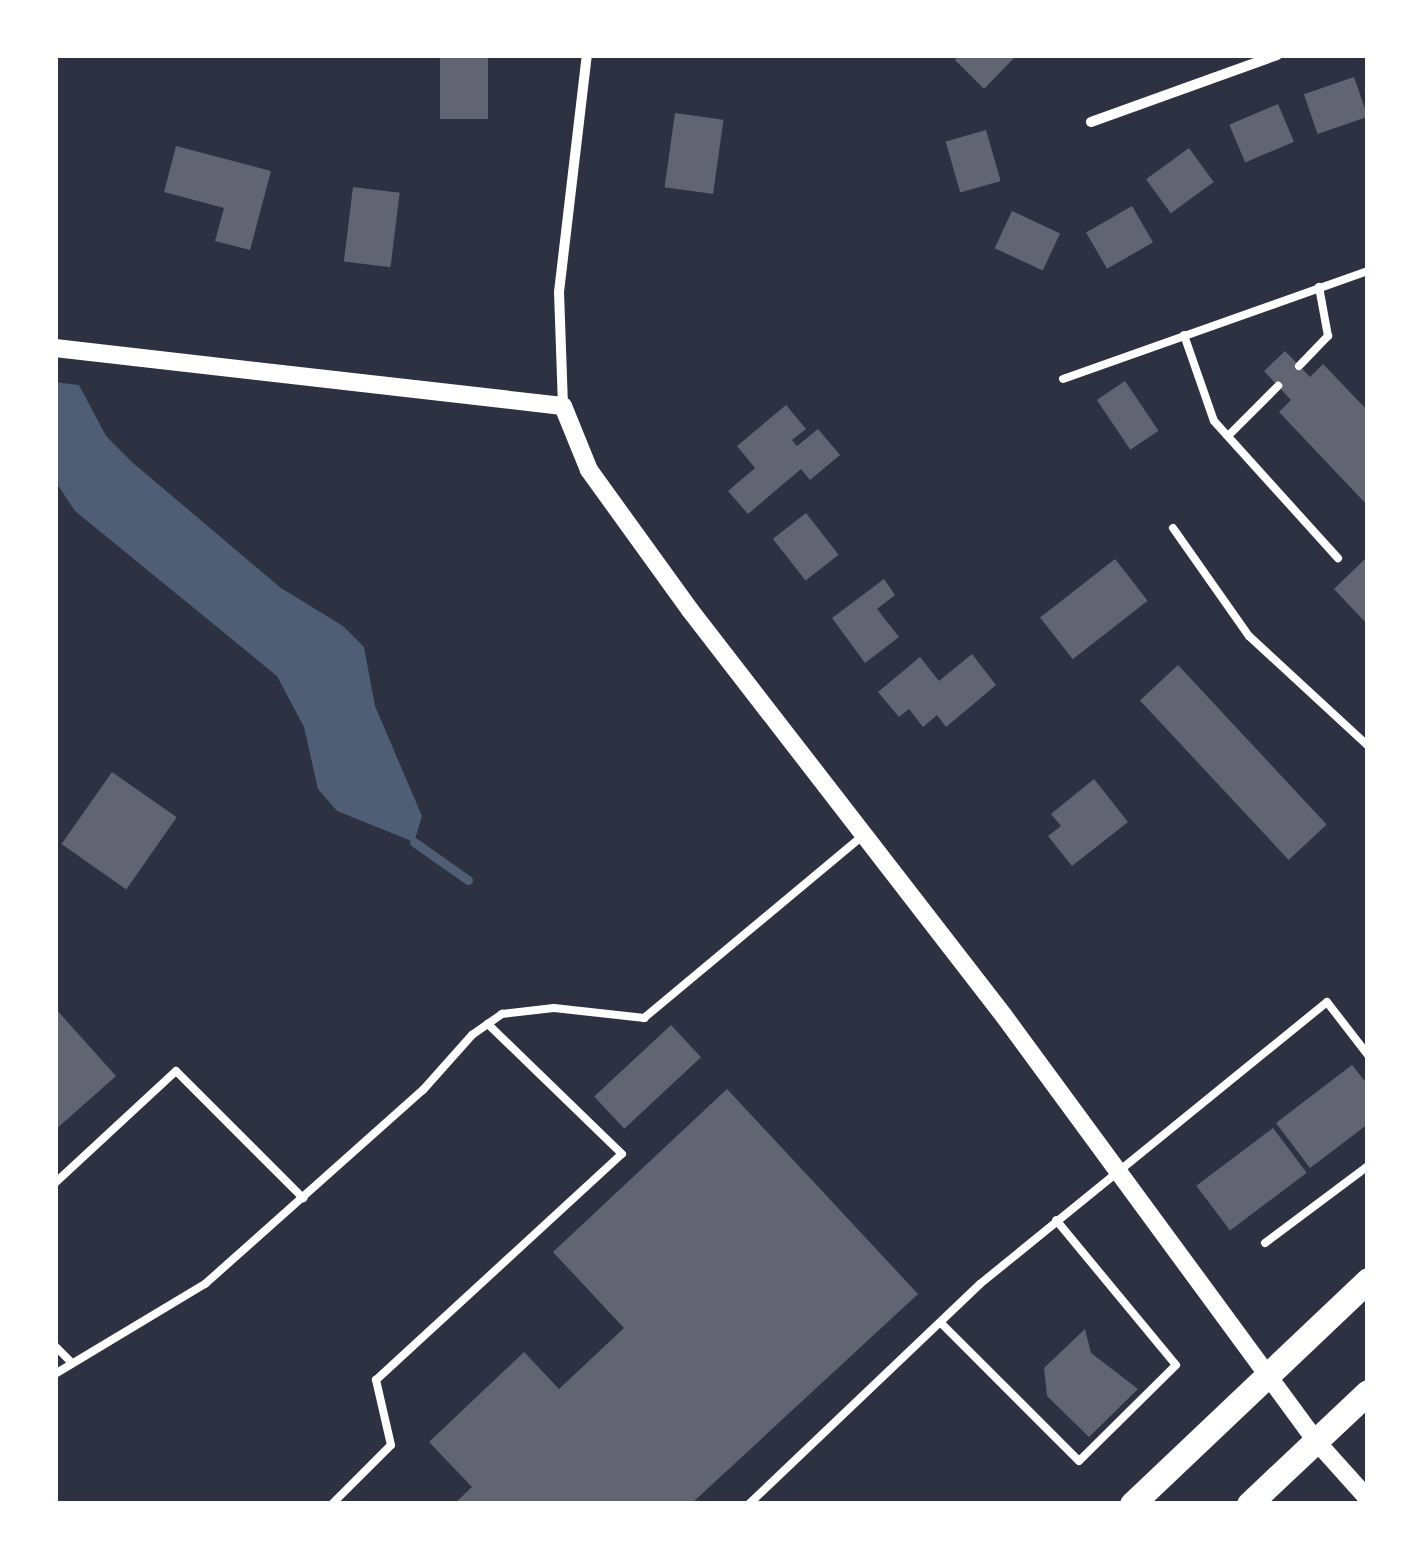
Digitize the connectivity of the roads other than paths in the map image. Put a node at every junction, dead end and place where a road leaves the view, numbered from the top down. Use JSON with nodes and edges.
{"nodes":[{"id":1,"x":587,"y":55,"type":"edge"},
{"id":2,"x":1278,"y":55,"type":"edge"},
{"id":3,"x":1091,"y":122,"type":"dead end"},
{"id":4,"x":1368,"y":271,"type":"edge"},
{"id":5,"x":1319,"y":287,"type":"junction"},
{"id":6,"x":1184,"y":335,"type":"junction"},
{"id":7,"x":55,"y":348,"type":"edge"},
{"id":8,"x":1299,"y":366,"type":"dead end"},
{"id":9,"x":1063,"y":380,"type":"dead end"},
{"id":10,"x":1278,"y":386,"type":"dead end"},
{"id":11,"x":562,"y":406,"type":"junction"},
{"id":12,"x":1228,"y":436,"type":"junction"},
{"id":13,"x":1174,"y":528,"type":"dead end"},
{"id":14,"x":1338,"y":558,"type":"dead end"},
{"id":15,"x":1368,"y":746,"type":"edge"},
{"id":16,"x":864,"y":835,"type":"junction"},
{"id":17,"x":488,"y":1024,"type":"junction"},
{"id":18,"x":1368,"y":1055,"type":"edge"},
{"id":19,"x":1368,"y":1166,"type":"edge"},
{"id":20,"x":1116,"y":1168,"type":"junction"},
{"id":21,"x":55,"y":1183,"type":"edge"},
{"id":22,"x":303,"y":1198,"type":"junction"},
{"id":23,"x":1056,"y":1220,"type":"junction"},
{"id":24,"x":1264,"y":1243,"type":"dead end"},
{"id":25,"x":1368,"y":1280,"type":"edge"},
{"id":26,"x":941,"y":1323,"type":"junction"},
{"id":27,"x":55,"y":1346,"type":"edge"},
{"id":28,"x":72,"y":1362,"type":"junction"},
{"id":29,"x":55,"y":1374,"type":"edge"},
{"id":30,"x":1268,"y":1374,"type":"junction"},
{"id":31,"x":1368,"y":1392,"type":"edge"},
{"id":32,"x":1316,"y":1441,"type":"junction"},
{"id":33,"x":1368,"y":1499,"type":"edge"},
{"id":34,"x":332,"y":1504,"type":"edge"},
{"id":35,"x":749,"y":1504,"type":"edge"},
{"id":36,"x":1132,"y":1504,"type":"edge"},
{"id":37,"x":1249,"y":1504,"type":"edge"}],
"edges":[{"from":1,"to":11,"type":"street"},
{"from":2,"to":3,"type":"street"},
{"from":4,"to":5,"type":"lane"},
{"from":5,"to":6,"type":"lane"},
{"from":5,"to":8,"type":"lane"},
{"from":6,"to":9,"type":"lane"},
{"from":6,"to":12,"type":"lane"},
{"from":7,"to":11,"type":"street"},
{"from":10,"to":12,"type":"lane"},
{"from":11,"to":16,"type":"street"},
{"from":12,"to":14,"type":"lane"},
{"from":13,"to":15,"type":"lane"},
{"from":16,"to":17,"type":"lane"},
{"from":16,"to":20,"type":"street"},
{"from":17,"to":22,"type":"lane"},
{"from":17,"to":34,"type":"lane"},
{"from":18,"to":20,"type":"lane"},
{"from":19,"to":24,"type":"lane"},
{"from":20,"to":23,"type":"lane"},
{"from":20,"to":30,"type":"street"},
{"from":21,"to":22,"type":"lane"},
{"from":22,"to":28,"type":"lane"},
{"from":23,"to":26,"type":"lane"},
{"from":23,"to":26,"type":"lane"},
{"from":25,"to":30,"type":"main road"},
{"from":26,"to":35,"type":"lane"},
{"from":27,"to":28,"type":"lane"},
{"from":28,"to":29,"type":"lane"},
{"from":30,"to":32,"type":"street"},
{"from":30,"to":36,"type":"main road"},
{"from":31,"to":32,"type":"main road"},
{"from":32,"to":33,"type":"street"},
{"from":32,"to":37,"type":"main road"}]}
